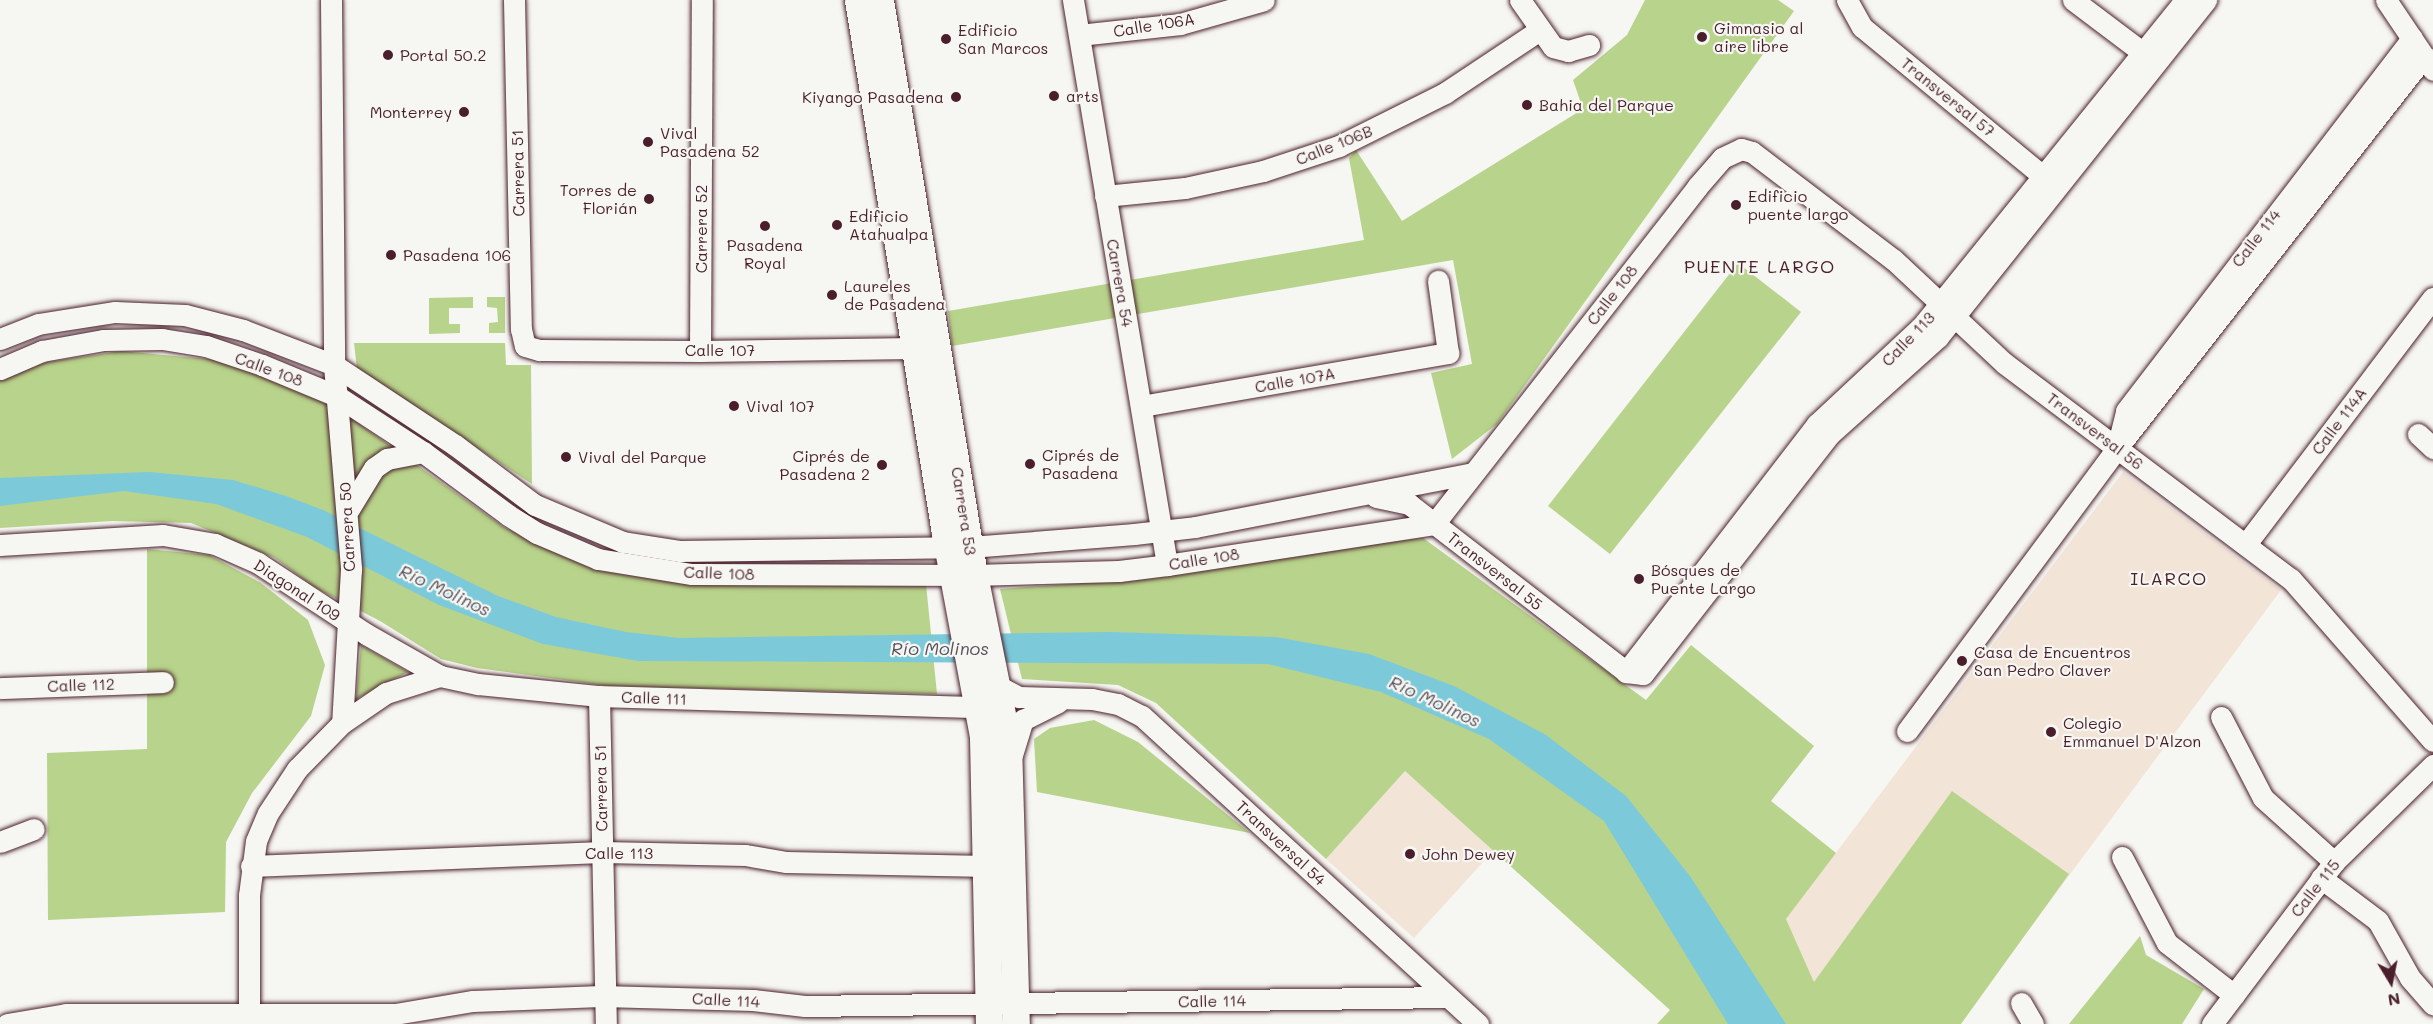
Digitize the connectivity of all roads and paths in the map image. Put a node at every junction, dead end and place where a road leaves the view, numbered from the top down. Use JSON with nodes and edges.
{"nodes":[{"id":1,"x":331,"y":0,"type":"edge"},
{"id":2,"x":514,"y":0,"type":"edge"},
{"id":3,"x":702,"y":0,"type":"edge"},
{"id":4,"x":858,"y":0,"type":"edge"},
{"id":5,"x":880,"y":0,"type":"edge"},
{"id":6,"x":1073,"y":0,"type":"edge"},
{"id":7,"x":1264,"y":0,"type":"edge"},
{"id":8,"x":1520,"y":0,"type":"edge"},
{"id":9,"x":1847,"y":0,"type":"edge"},
{"id":10,"x":2073,"y":0,"type":"edge"},
{"id":11,"x":2186,"y":0,"type":"edge"},
{"id":12,"x":2206,"y":0,"type":"edge"},
{"id":13,"x":2386,"y":0,"type":"edge"},
{"id":14,"x":1540,"y":30,"type":"junction"},
{"id":15,"x":1079,"y":35,"type":"junction"},
{"id":16,"x":2412,"y":38,"type":"junction"},
{"id":17,"x":1589,"y":45,"type":"dead end"},
{"id":18,"x":2150,"y":58,"type":"junction"},
{"id":19,"x":2429,"y":63,"type":"edge"},
{"id":20,"x":1734,"y":150,"type":"joint"},
{"id":21,"x":2052,"y":182,"type":"junction"},
{"id":22,"x":1105,"y":196,"type":"junction"},
{"id":23,"x":1438,"y":281,"type":"dead end"},
{"id":24,"x":2433,"y":298,"type":"edge"},
{"id":25,"x":1947,"y":311,"type":"junction"},
{"id":26,"x":0,"y":339,"type":"edge"},
{"id":27,"x":525,"y":346,"type":"joint"},
{"id":28,"x":915,"y":348,"type":"junction"},
{"id":29,"x":700,"y":351,"type":"junction"},
{"id":30,"x":334,"y":365,"type":"junction"},
{"id":31,"x":0,"y":369,"type":"edge"},
{"id":32,"x":337,"y":396,"type":"junction"},
{"id":33,"x":1141,"y":406,"type":"junction"},
{"id":34,"x":1823,"y":429,"type":"junction"},
{"id":35,"x":2117,"y":448,"type":"junction"},
{"id":36,"x":423,"y":452,"type":"junction"},
{"id":37,"x":1472,"y":473,"type":"junction"},
{"id":38,"x":1355,"y":497,"type":"junction"},
{"id":39,"x":349,"y":515,"type":"junction"},
{"id":40,"x":1434,"y":524,"type":"junction"},
{"id":41,"x":1162,"y":531,"type":"junction"},
{"id":42,"x":2246,"y":544,"type":"junction"},
{"id":43,"x":0,"y":545,"type":"edge"},
{"id":44,"x":959,"y":547,"type":"junction"},
{"id":45,"x":1167,"y":566,"type":"junction"},
{"id":46,"x":963,"y":575,"type":"junction"},
{"id":47,"x":348,"y":622,"type":"junction"},
{"id":48,"x":1626,"y":672,"type":"junction"},
{"id":49,"x":440,"y":676,"type":"junction"},
{"id":50,"x":989,"y":680,"type":"junction"},
{"id":51,"x":163,"y":682,"type":"dead end"},
{"id":52,"x":0,"y":688,"type":"edge"},
{"id":53,"x":599,"y":696,"type":"junction"},
{"id":54,"x":1067,"y":699,"type":"junction"},
{"id":55,"x":979,"y":706,"type":"junction"},
{"id":56,"x":2221,"y":717,"type":"dead end"},
{"id":57,"x":342,"y":723,"type":"junction"},
{"id":58,"x":1907,"y":732,"type":"dead end"},
{"id":59,"x":2433,"y":741,"type":"edge"},
{"id":60,"x":1010,"y":765,"type":"junction"},
{"id":61,"x":2433,"y":765,"type":"edge"},
{"id":62,"x":34,"y":829,"type":"dead end"},
{"id":63,"x":0,"y":842,"type":"edge"},
{"id":64,"x":602,"y":852,"type":"junction"},
{"id":65,"x":2122,"y":857,"type":"dead end"},
{"id":66,"x":250,"y":866,"type":"junction"},
{"id":67,"x":988,"y":866,"type":"junction"},
{"id":68,"x":2328,"y":870,"type":"junction"},
{"id":69,"x":606,"y":996,"type":"junction"},
{"id":70,"x":1447,"y":997,"type":"junction"},
{"id":71,"x":2021,"y":1003,"type":"dead end"},
{"id":72,"x":2433,"y":1004,"type":"edge"},
{"id":73,"x":2225,"y":1013,"type":"edge"},
{"id":74,"x":1002,"y":1014,"type":"edge"},
{"id":75,"x":249,"y":1018,"type":"edge"},
{"id":76,"x":7,"y":1024,"type":"edge"},
{"id":77,"x":606,"y":1024,"type":"edge"},
{"id":78,"x":1478,"y":1024,"type":"edge"},
{"id":79,"x":2033,"y":1024,"type":"edge"}],
"edges":[{"from":1,"to":30,"type":"street","name":"Carrera 50"},
{"from":2,"to":27,"type":"street","name":"Carrera 51"},
{"from":3,"to":29,"type":"street","name":"Carrera 52"},
{"from":4,"to":28,"type":"main road","name":"Carrera 53"},
{"from":5,"to":44,"type":"main road","name":"Carrera 53"},
{"from":6,"to":15,"type":"street","name":"Carrera 54"},
{"from":7,"to":15,"type":"street","name":"Calle 106A"},
{"from":8,"to":14,"type":"street"},
{"from":9,"to":21,"type":"street","name":"Transversal 57"},
{"from":10,"to":18,"type":"street"},
{"from":11,"to":18,"type":"street","name":"Calle 113"},
{"from":12,"to":18,"type":"street","name":"Calle 113"},
{"from":13,"to":16,"type":"street"},
{"from":14,"to":17,"type":"street"},
{"from":14,"to":22,"type":"street","name":"Calle 106B"},
{"from":15,"to":22,"type":"street","name":"Carrera 54"},
{"from":16,"to":19,"type":"street"},
{"from":16,"to":35,"type":"street","name":"Calle 114"},
{"from":18,"to":21,"type":"street","name":"Calle 113"},
{"from":19,"to":35,"type":"street","name":"Calle 114"},
{"from":20,"to":25,"type":"street","name":"Transversal 56"},
{"from":20,"to":37,"type":"street","name":"Calle 108"},
{"from":21,"to":25,"type":"street","name":"Calle 113"},
{"from":22,"to":33,"type":"street","name":"Carrera 54"},
{"from":23,"to":33,"type":"street","name":"Calle 107A"},
{"from":24,"to":42,"type":"street","name":"Calle 114A"},
{"from":25,"to":34,"type":"street","name":"Calle 113"},
{"from":25,"to":35,"type":"street","name":"Transversal 56"},
{"from":26,"to":30,"type":"street","name":"Calle 108"},
{"from":27,"to":29,"type":"street","name":"Calle 107"},
{"from":28,"to":29,"type":"street","name":"Calle 107"},
{"from":28,"to":44,"type":"main road","name":"Carrera 53"},
{"from":30,"to":32,"type":"street","name":"Carrera 50"},
{"from":30,"to":44,"type":"street","name":"Calle 108"},
{"from":31,"to":32,"type":"street","name":"Calle 108"},
{"from":32,"to":36,"type":"street","name":"Calle 108"},
{"from":32,"to":39,"type":"street","name":"Carrera 50"},
{"from":33,"to":41,"type":"street","name":"Carrera 54"},
{"from":34,"to":48,"type":"street","name":"Calle 113"},
{"from":34,"to":48,"type":"street","name":"Calle 113"},
{"from":35,"to":42,"type":"street","name":"Transversal 56"},
{"from":35,"to":58,"type":"street","name":"Calle 114"},
{"from":36,"to":39,"type":"street"},
{"from":36,"to":46,"type":"street","name":"Calle 108"},
{"from":37,"to":38,"type":"street","name":"Calle 108"},
{"from":37,"to":40,"type":"street","name":"Calle 108"},
{"from":38,"to":40,"type":"street","name":"Transversal 55"},
{"from":38,"to":41,"type":"street","name":"Calle 108"},
{"from":39,"to":47,"type":"street","name":"Carrera 50"},
{"from":40,"to":45,"type":"street","name":"Calle 108"},
{"from":40,"to":48,"type":"street","name":"Transversal 55"},
{"from":41,"to":44,"type":"street","name":"Calle 108"},
{"from":41,"to":45,"type":"street","name":"Carrera 54"},
{"from":42,"to":59,"type":"street","name":"Transversal 56"},
{"from":43,"to":47,"type":"street","name":"Diagonal 109"},
{"from":44,"to":46,"type":"main road","name":"Carrera 53"},
{"from":45,"to":46,"type":"street","name":"Calle 108"},
{"from":46,"to":50,"type":"main road","name":"Carrera 53"},
{"from":47,"to":49,"type":"street","name":"Diagonal 109"},
{"from":47,"to":57,"type":"street","name":"Carrera 50"},
{"from":49,"to":53,"type":"street","name":"Calle 111"},
{"from":49,"to":57,"type":"street","name":"Calle 111"},
{"from":50,"to":54,"type":"street","name":"Transversal 54"},
{"from":50,"to":55,"type":"main road","name":"Carrera 53"},
{"from":50,"to":60,"type":"main road","name":"Carrera 53"},
{"from":51,"to":52,"type":"street","name":"Calle 112"},
{"from":53,"to":55,"type":"street","name":"Calle 111"},
{"from":53,"to":64,"type":"street","name":"Carrera 51"},
{"from":54,"to":60,"type":"street","name":"Transversal 54"},
{"from":54,"to":70,"type":"street","name":"Transversal 54"},
{"from":55,"to":67,"type":"main road","name":"Carrera 53"},
{"from":56,"to":68,"type":"street"},
{"from":57,"to":66,"type":"street"},
{"from":60,"to":74,"type":"main road","name":"Carrera 53"},
{"from":61,"to":68,"type":"street","name":"Calle 115"},
{"from":62,"to":63,"type":"street"},
{"from":64,"to":66,"type":"street","name":"Calle 113"},
{"from":64,"to":67,"type":"street","name":"Calle 113"},
{"from":64,"to":69,"type":"street","name":"Carrera 51"},
{"from":65,"to":73,"type":"street"},
{"from":66,"to":75,"type":"street"},
{"from":67,"to":74,"type":"main road","name":"Carrera 53"},
{"from":68,"to":72,"type":"street"},
{"from":68,"to":73,"type":"street","name":"Calle 115"},
{"from":69,"to":74,"type":"street","name":"Calle 114"},
{"from":69,"to":75,"type":"street","name":"Calle 114"},
{"from":69,"to":77,"type":"street","name":"Carrera 51"},
{"from":70,"to":74,"type":"street","name":"Calle 114"},
{"from":70,"to":78,"type":"street","name":"Transversal 54"},
{"from":71,"to":79,"type":"street"},
{"from":75,"to":76,"type":"street","name":"Calle 114"}]}
